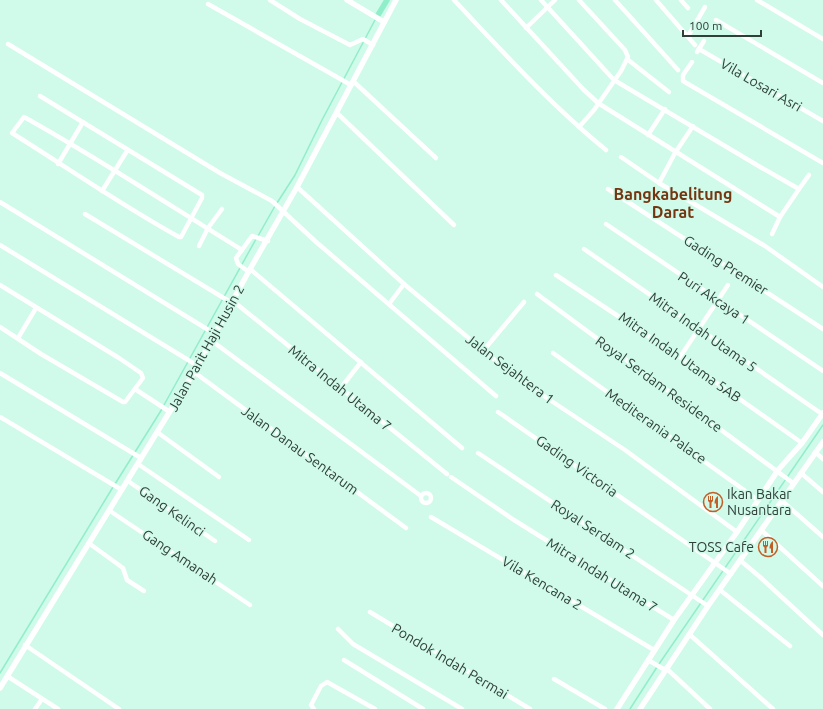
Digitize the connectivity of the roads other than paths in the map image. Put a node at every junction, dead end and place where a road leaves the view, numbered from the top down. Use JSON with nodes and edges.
{"nodes":[{"id":1,"x":270,"y":0,"type":"edge"},
{"id":2,"x":347,"y":0,"type":"edge"},
{"id":3,"x":396,"y":0,"type":"edge"},
{"id":4,"x":454,"y":0,"type":"edge"},
{"id":5,"x":501,"y":0,"type":"edge"},
{"id":6,"x":541,"y":0,"type":"edge"},
{"id":7,"x":554,"y":0,"type":"edge"},
{"id":8,"x":579,"y":0,"type":"edge"},
{"id":9,"x":615,"y":0,"type":"edge"},
{"id":10,"x":656,"y":0,"type":"edge"},
{"id":11,"x":682,"y":0,"type":"edge"},
{"id":12,"x":758,"y":0,"type":"edge"},
{"id":13,"x":208,"y":4,"type":"dead end"},
{"id":14,"x":547,"y":7,"type":"junction"},
{"id":15,"x":705,"y":7,"type":"dead end"},
{"id":16,"x":688,"y":8,"type":"dead end"},
{"id":17,"x":382,"y":20,"type":"junction"},
{"id":18,"x":716,"y":20,"type":"dead end"},
{"id":19,"x":526,"y":28,"type":"junction"},
{"id":20,"x":688,"y":36,"type":"junction"},
{"id":21,"x":823,"y":39,"type":"edge"},
{"id":22,"x":704,"y":41,"type":"dead end"},
{"id":23,"x":8,"y":44,"type":"dead end"},
{"id":24,"x":371,"y":45,"type":"junction"},
{"id":25,"x":695,"y":45,"type":"dead end"},
{"id":26,"x":627,"y":59,"type":"junction"},
{"id":27,"x":692,"y":62,"type":"dead end"},
{"id":28,"x":678,"y":70,"type":"dead end"},
{"id":29,"x":614,"y":80,"type":"junction"},
{"id":30,"x":350,"y":83,"type":"junction"},
{"id":31,"x":823,"y":83,"type":"edge"},
{"id":32,"x":669,"y":92,"type":"dead end"},
{"id":33,"x":40,"y":96,"type":"dead end"},
{"id":34,"x":598,"y":103,"type":"junction"},
{"id":35,"x":664,"y":109,"type":"junction"},
{"id":36,"x":337,"y":113,"type":"junction"},
{"id":37,"x":823,"y":120,"type":"edge"},
{"id":38,"x":83,"y":122,"type":"junction"},
{"id":39,"x":693,"y":126,"type":"junction"},
{"id":40,"x":580,"y":127,"type":"junction"},
{"id":41,"x":648,"y":136,"type":"junction"},
{"id":42,"x":71,"y":143,"type":"junction"},
{"id":43,"x":606,"y":150,"type":"dead end"},
{"id":44,"x":127,"y":151,"type":"junction"},
{"id":45,"x":675,"y":152,"type":"junction"},
{"id":46,"x":621,"y":157,"type":"dead end"},
{"id":47,"x":436,"y":158,"type":"dead end"},
{"id":48,"x":823,"y":163,"type":"edge"},
{"id":49,"x":58,"y":164,"type":"junction"},
{"id":50,"x":115,"y":171,"type":"junction"},
{"id":51,"x":809,"y":175,"type":"dead end"},
{"id":52,"x":659,"y":183,"type":"junction"},
{"id":53,"x":298,"y":187,"type":"junction"},
{"id":54,"x":608,"y":189,"type":"dead end"},
{"id":55,"x":799,"y":189,"type":"junction"},
{"id":56,"x":102,"y":191,"type":"junction"},
{"id":57,"x":0,"y":202,"type":"edge"},
{"id":58,"x":222,"y":209,"type":"dead end"},
{"id":59,"x":284,"y":210,"type":"junction"},
{"id":60,"x":85,"y":214,"type":"dead end"},
{"id":61,"x":780,"y":217,"type":"junction"},
{"id":62,"x":190,"y":218,"type":"junction"},
{"id":63,"x":606,"y":224,"type":"dead end"},
{"id":64,"x":454,"y":225,"type":"dead end"},
{"id":65,"x":208,"y":228,"type":"junction"},
{"id":66,"x":772,"y":234,"type":"dead end"},
{"id":67,"x":268,"y":241,"type":"junction"},
{"id":68,"x":0,"y":245,"type":"edge"},
{"id":69,"x":199,"y":246,"type":"dead end"},
{"id":70,"x":584,"y":249,"type":"dead end"},
{"id":71,"x":242,"y":250,"type":"junction"},
{"id":72,"x":248,"y":270,"type":"junction"},
{"id":73,"x":556,"y":275,"type":"dead end"},
{"id":74,"x":404,"y":284,"type":"junction"},
{"id":75,"x":728,"y":284,"type":"dead end"},
{"id":76,"x":0,"y":285,"type":"edge"},
{"id":77,"x":823,"y":287,"type":"edge"},
{"id":78,"x":537,"y":294,"type":"dead end"},
{"id":79,"x":231,"y":301,"type":"junction"},
{"id":80,"x":717,"y":301,"type":"junction"},
{"id":81,"x":524,"y":302,"type":"dead end"},
{"id":82,"x":389,"y":304,"type":"junction"},
{"id":83,"x":36,"y":308,"type":"junction"},
{"id":84,"x":0,"y":327,"type":"edge"},
{"id":85,"x":823,"y":329,"type":"edge"},
{"id":86,"x":699,"y":330,"type":"junction"},
{"id":87,"x":213,"y":333,"type":"junction"},
{"id":88,"x":18,"y":338,"type":"junction"},
{"id":89,"x":212,"y":341,"type":"junction"},
{"id":90,"x":483,"y":351,"type":"junction"},
{"id":91,"x":553,"y":353,"type":"dead end"},
{"id":92,"x":680,"y":356,"type":"junction"},
{"id":93,"x":361,"y":362,"type":"junction"},
{"id":94,"x":198,"y":366,"type":"junction"},
{"id":95,"x":823,"y":371,"type":"edge"},
{"id":96,"x":194,"y":372,"type":"junction"},
{"id":97,"x":0,"y":373,"type":"edge"},
{"id":98,"x":340,"y":388,"type":"junction"},
{"id":99,"x":135,"y":389,"type":"junction"},
{"id":100,"x":496,"y":396,"type":"dead end"},
{"id":101,"x":169,"y":411,"type":"junction"},
{"id":102,"x":498,"y":412,"type":"dead end"},
{"id":103,"x":823,"y":413,"type":"edge"},
{"id":104,"x":0,"y":417,"type":"edge"},
{"id":105,"x":157,"y":432,"type":"junction"},
{"id":106,"x":823,"y":442,"type":"edge"},
{"id":107,"x":802,"y":443,"type":"junction"},
{"id":108,"x":462,"y":448,"type":"dead end"},
{"id":109,"x":815,"y":452,"type":"junction"},
{"id":110,"x":478,"y":453,"type":"dead end"},
{"id":111,"x":139,"y":457,"type":"junction"},
{"id":112,"x":823,"y":459,"type":"edge"},
{"id":113,"x":138,"y":464,"type":"junction"},
{"id":114,"x":780,"y":472,"type":"junction"},
{"id":115,"x":801,"y":473,"type":"junction"},
{"id":116,"x":219,"y":477,"type":"dead end"},
{"id":117,"x":128,"y":481,"type":"junction"},
{"id":118,"x":792,"y":482,"type":"junction"},
{"id":119,"x":122,"y":490,"type":"junction"},
{"id":120,"x":823,"y":492,"type":"edge"},
{"id":121,"x":421,"y":496,"type":"dead end"},
{"id":122,"x":758,"y":500,"type":"junction"},
{"id":123,"x":781,"y":500,"type":"junction"},
{"id":124,"x":110,"y":510,"type":"junction"},
{"id":125,"x":431,"y":516,"type":"dead end"},
{"id":126,"x":406,"y":528,"type":"dead end"},
{"id":127,"x":762,"y":530,"type":"junction"},
{"id":128,"x":737,"y":532,"type":"junction"},
{"id":129,"x":823,"y":537,"type":"edge"},
{"id":130,"x":249,"y":540,"type":"dead end"},
{"id":131,"x":215,"y":541,"type":"dead end"},
{"id":132,"x":90,"y":544,"type":"junction"},
{"id":133,"x":741,"y":561,"type":"junction"},
{"id":134,"x":714,"y":564,"type":"junction"},
{"id":135,"x":730,"y":573,"type":"junction"},
{"id":136,"x":823,"y":586,"type":"edge"},
{"id":137,"x":720,"y":590,"type":"junction"},
{"id":138,"x":144,"y":592,"type":"dead end"},
{"id":139,"x":692,"y":595,"type":"junction"},
{"id":140,"x":250,"y":605,"type":"dead end"},
{"id":141,"x":706,"y":605,"type":"junction"},
{"id":142,"x":370,"y":612,"type":"dead end"},
{"id":143,"x":674,"y":620,"type":"junction"},
{"id":144,"x":338,"y":629,"type":"dead end"},
{"id":145,"x":689,"y":634,"type":"junction"},
{"id":146,"x":823,"y":635,"type":"edge"},
{"id":147,"x":25,"y":645,"type":"junction"},
{"id":148,"x":790,"y":646,"type":"dead end"},
{"id":149,"x":654,"y":650,"type":"junction"},
{"id":150,"x":344,"y":660,"type":"dead end"},
{"id":151,"x":651,"y":661,"type":"junction"},
{"id":152,"x":664,"y":669,"type":"junction"},
{"id":153,"x":8,"y":676,"type":"junction"},
{"id":154,"x":554,"y":679,"type":"dead end"},
{"id":155,"x":0,"y":688,"type":"edge"},
{"id":156,"x":42,"y":699,"type":"junction"},
{"id":157,"x":643,"y":708,"type":"edge"},
{"id":158,"x":36,"y":709,"type":"edge"},
{"id":159,"x":58,"y":709,"type":"edge"},
{"id":160,"x":119,"y":709,"type":"edge"},
{"id":161,"x":314,"y":709,"type":"edge"},
{"id":162,"x":375,"y":709,"type":"edge"},
{"id":163,"x":422,"y":709,"type":"edge"},
{"id":164,"x":462,"y":709,"type":"edge"},
{"id":165,"x":530,"y":709,"type":"edge"},
{"id":166,"x":605,"y":709,"type":"edge"},
{"id":167,"x":617,"y":709,"type":"edge"},
{"id":168,"x":710,"y":709,"type":"edge"},
{"id":169,"x":773,"y":709,"type":"edge"}],
"edges":[{"from":1,"to":24,"type":"street"},
{"from":2,"to":17,"type":"street"},
{"from":3,"to":17,"type":"street","name":"Jalan Parit Haji Husin 2"},
{"from":4,"to":40,"type":"street"},
{"from":5,"to":19,"type":"street"},
{"from":6,"to":14,"type":"street"},
{"from":7,"to":14,"type":"street"},
{"from":8,"to":26,"type":"street"},
{"from":9,"to":28,"type":"street"},
{"from":10,"to":20,"type":"street"},
{"from":11,"to":16,"type":"street"},
{"from":12,"to":21,"type":"street"},
{"from":13,"to":30,"type":"street"},
{"from":14,"to":19,"type":"street"},
{"from":14,"to":29,"type":"street"},
{"from":15,"to":20,"type":"street"},
{"from":17,"to":24,"type":"street","name":"Jalan Parit Haji Husin 2"},
{"from":18,"to":31,"type":"street"},
{"from":19,"to":34,"type":"street"},
{"from":20,"to":25,"type":"street"},
{"from":22,"to":37,"type":"street","name":"Vila Losari Asri"},
{"from":23,"to":59,"type":"street"},
{"from":24,"to":30,"type":"street","name":"Jalan Parit Haji Husin 2"},
{"from":26,"to":29,"type":"street"},
{"from":26,"to":32,"type":"street"},
{"from":27,"to":48,"type":"street"},
{"from":29,"to":34,"type":"street"},
{"from":29,"to":35,"type":"street"},
{"from":30,"to":36,"type":"street","name":"Jalan Parit Haji Husin 2"},
{"from":30,"to":47,"type":"street"},
{"from":33,"to":38,"type":"street"},
{"from":34,"to":40,"type":"street"},
{"from":34,"to":41,"type":"street"},
{"from":35,"to":39,"type":"street"},
{"from":35,"to":41,"type":"street"},
{"from":36,"to":53,"type":"street","name":"Jalan Parit Haji Husin 2"},
{"from":36,"to":64,"type":"street"},
{"from":38,"to":42,"type":"street"},
{"from":38,"to":44,"type":"street"},
{"from":39,"to":45,"type":"street"},
{"from":39,"to":55,"type":"street"},
{"from":40,"to":43,"type":"street"},
{"from":41,"to":45,"type":"street"},
{"from":42,"to":49,"type":"street"},
{"from":42,"to":49,"type":"street"},
{"from":42,"to":50,"type":"street"},
{"from":44,"to":50,"type":"street"},
{"from":44,"to":62,"type":"street"},
{"from":45,"to":52,"type":"street"},
{"from":45,"to":61,"type":"street"},
{"from":46,"to":52,"type":"street"},
{"from":49,"to":56,"type":"street"},
{"from":50,"to":56,"type":"street"},
{"from":50,"to":62,"type":"street"},
{"from":51,"to":55,"type":"street"},
{"from":52,"to":77,"type":"street"},
{"from":53,"to":59,"type":"street","name":"Jalan Parit Haji Husin 2"},
{"from":53,"to":74,"type":"street","name":"Jalan Sejahtera 1"},
{"from":54,"to":85,"type":"street","name":"Gading Premier"},
{"from":55,"to":61,"type":"street"},
{"from":56,"to":62,"type":"street"},
{"from":57,"to":87,"type":"street"},
{"from":58,"to":65,"type":"street"},
{"from":59,"to":67,"type":"street","name":"Jalan Parit Haji Husin 2"},
{"from":59,"to":82,"type":"street"},
{"from":60,"to":79,"type":"street","name":"Mitra Indah Utama 7"},
{"from":61,"to":66,"type":"street"},
{"from":62,"to":65,"type":"street"},
{"from":63,"to":80,"type":"street","name":"Puri Akcaya 1"},
{"from":65,"to":69,"type":"street"},
{"from":65,"to":71,"type":"street"},
{"from":67,"to":71,"type":"street"},
{"from":67,"to":72,"type":"street","name":"Jalan Parit Haji Husin 2"},
{"from":68,"to":94,"type":"street"},
{"from":70,"to":86,"type":"street","name":"Mitra Indah Utama 5"},
{"from":71,"to":72,"type":"street"},
{"from":72,"to":79,"type":"street","name":"Jalan Parit Haji Husin 2"},
{"from":72,"to":93,"type":"street"},
{"from":73,"to":92,"type":"street","name":"Mitra Indah Utama 5AB"},
{"from":74,"to":82,"type":"street"},
{"from":74,"to":90,"type":"street","name":"Jalan Sejahtera 1"},
{"from":75,"to":80,"type":"street"},
{"from":76,"to":83,"type":"street"},
{"from":78,"to":114,"type":"street","name":"Royal Serdam Residence"},
{"from":79,"to":87,"type":"street","name":"Jalan Parit Haji Husin 2"},
{"from":79,"to":98,"type":"street","name":"Mitra Indah Utama 7"},
{"from":80,"to":86,"type":"street"},
{"from":80,"to":95,"type":"street","name":"Puri Akcaya 1"},
{"from":81,"to":90,"type":"street"},
{"from":82,"to":100,"type":"street"},
{"from":83,"to":88,"type":"street"},
{"from":83,"to":99,"type":"street"},
{"from":84,"to":88,"type":"street"},
{"from":86,"to":92,"type":"street"},
{"from":86,"to":103,"type":"street","name":"Mitra Indah Utama 5"},
{"from":87,"to":89,"type":"street","name":"Jalan Parit Haji Husin 2"},
{"from":88,"to":99,"type":"street"},
{"from":89,"to":94,"type":"street","name":"Jalan Parit Haji Husin 2"},
{"from":89,"to":121,"type":"street"},
{"from":90,"to":128,"type":"street","name":"Jalan Sejahtera 1"},
{"from":91,"to":122,"type":"street","name":"Mediterania Palace"},
{"from":92,"to":107,"type":"street","name":"Mitra Indah Utama 5AB"},
{"from":93,"to":98,"type":"street"},
{"from":93,"to":108,"type":"street"},
{"from":94,"to":96,"type":"street","name":"Jalan Parit Haji Husin 2"},
{"from":96,"to":101,"type":"street","name":"Jalan Parit Haji Husin 2"},
{"from":96,"to":126,"type":"street","name":"Jalan Danau Sentarum"},
{"from":97,"to":111,"type":"street"},
{"from":98,"to":143,"type":"street","name":"Mitra Indah Utama 7"},
{"from":99,"to":101,"type":"street"},
{"from":101,"to":105,"type":"street","name":"Jalan Parit Haji Husin 2"},
{"from":102,"to":134,"type":"street","name":"Gading Victoria"},
{"from":103,"to":107,"type":"street"},
{"from":104,"to":119,"type":"street"},
{"from":105,"to":111,"type":"street","name":"Jalan Parit Haji Husin 2"},
{"from":105,"to":116,"type":"street"},
{"from":106,"to":109,"type":"street"},
{"from":107,"to":114,"type":"street"},
{"from":109,"to":112,"type":"street"},
{"from":109,"to":115,"type":"street"},
{"from":110,"to":139,"type":"street","name":"Royal Serdam 2"},
{"from":111,"to":113,"type":"street","name":"Jalan Parit Haji Husin 2"},
{"from":113,"to":117,"type":"street","name":"Jalan Parit Haji Husin 2"},
{"from":113,"to":130,"type":"street"},
{"from":114,"to":118,"type":"street","name":"Royal Serdam Residence"},
{"from":114,"to":122,"type":"street"},
{"from":115,"to":118,"type":"street"},
{"from":115,"to":120,"type":"street"},
{"from":117,"to":119,"type":"street","name":"Jalan Parit Haji Husin 2"},
{"from":117,"to":131,"type":"street","name":"Gang Kelinci"},
{"from":118,"to":123,"type":"street"},
{"from":119,"to":124,"type":"street","name":"Jalan Parit Haji Husin 2"},
{"from":122,"to":128,"type":"street"},
{"from":123,"to":127,"type":"street"},
{"from":123,"to":129,"type":"street"},
{"from":124,"to":132,"type":"street","name":"Jalan Parit Haji Husin 2"},
{"from":124,"to":140,"type":"street","name":"Gang Amanah"},
{"from":125,"to":149,"type":"street","name":"Vila Kencana 2"},
{"from":127,"to":133,"type":"street"},
{"from":127,"to":136,"type":"street"},
{"from":128,"to":134,"type":"street"},
{"from":132,"to":138,"type":"street"},
{"from":132,"to":147,"type":"street","name":"Jalan Parit Haji Husin 2"},
{"from":133,"to":135,"type":"street"},
{"from":133,"to":146,"type":"street"},
{"from":134,"to":135,"type":"street","name":"Gading Victoria"},
{"from":134,"to":139,"type":"street"},
{"from":135,"to":137,"type":"street"},
{"from":137,"to":141,"type":"street"},
{"from":137,"to":148,"type":"street"},
{"from":139,"to":141,"type":"street","name":"Royal Serdam 2"},
{"from":139,"to":143,"type":"street"},
{"from":141,"to":145,"type":"street"},
{"from":142,"to":165,"type":"street","name":"Pondok Indah Permai"},
{"from":143,"to":149,"type":"street"},
{"from":144,"to":164,"type":"street"},
{"from":145,"to":152,"type":"street"},
{"from":145,"to":169,"type":"street"},
{"from":147,"to":153,"type":"street","name":"Jalan Parit Haji Husin 2"},
{"from":147,"to":160,"type":"street"},
{"from":149,"to":151,"type":"street"},
{"from":150,"to":163,"type":"street"},
{"from":151,"to":152,"type":"street"},
{"from":151,"to":167,"type":"street"},
{"from":152,"to":157,"type":"street"},
{"from":152,"to":168,"type":"street"},
{"from":153,"to":155,"type":"street","name":"Jalan Parit Haji Husin 2"},
{"from":153,"to":156,"type":"street"},
{"from":154,"to":166,"type":"street"},
{"from":156,"to":158,"type":"street"},
{"from":156,"to":159,"type":"street"},
{"from":161,"to":162,"type":"street"}]}
